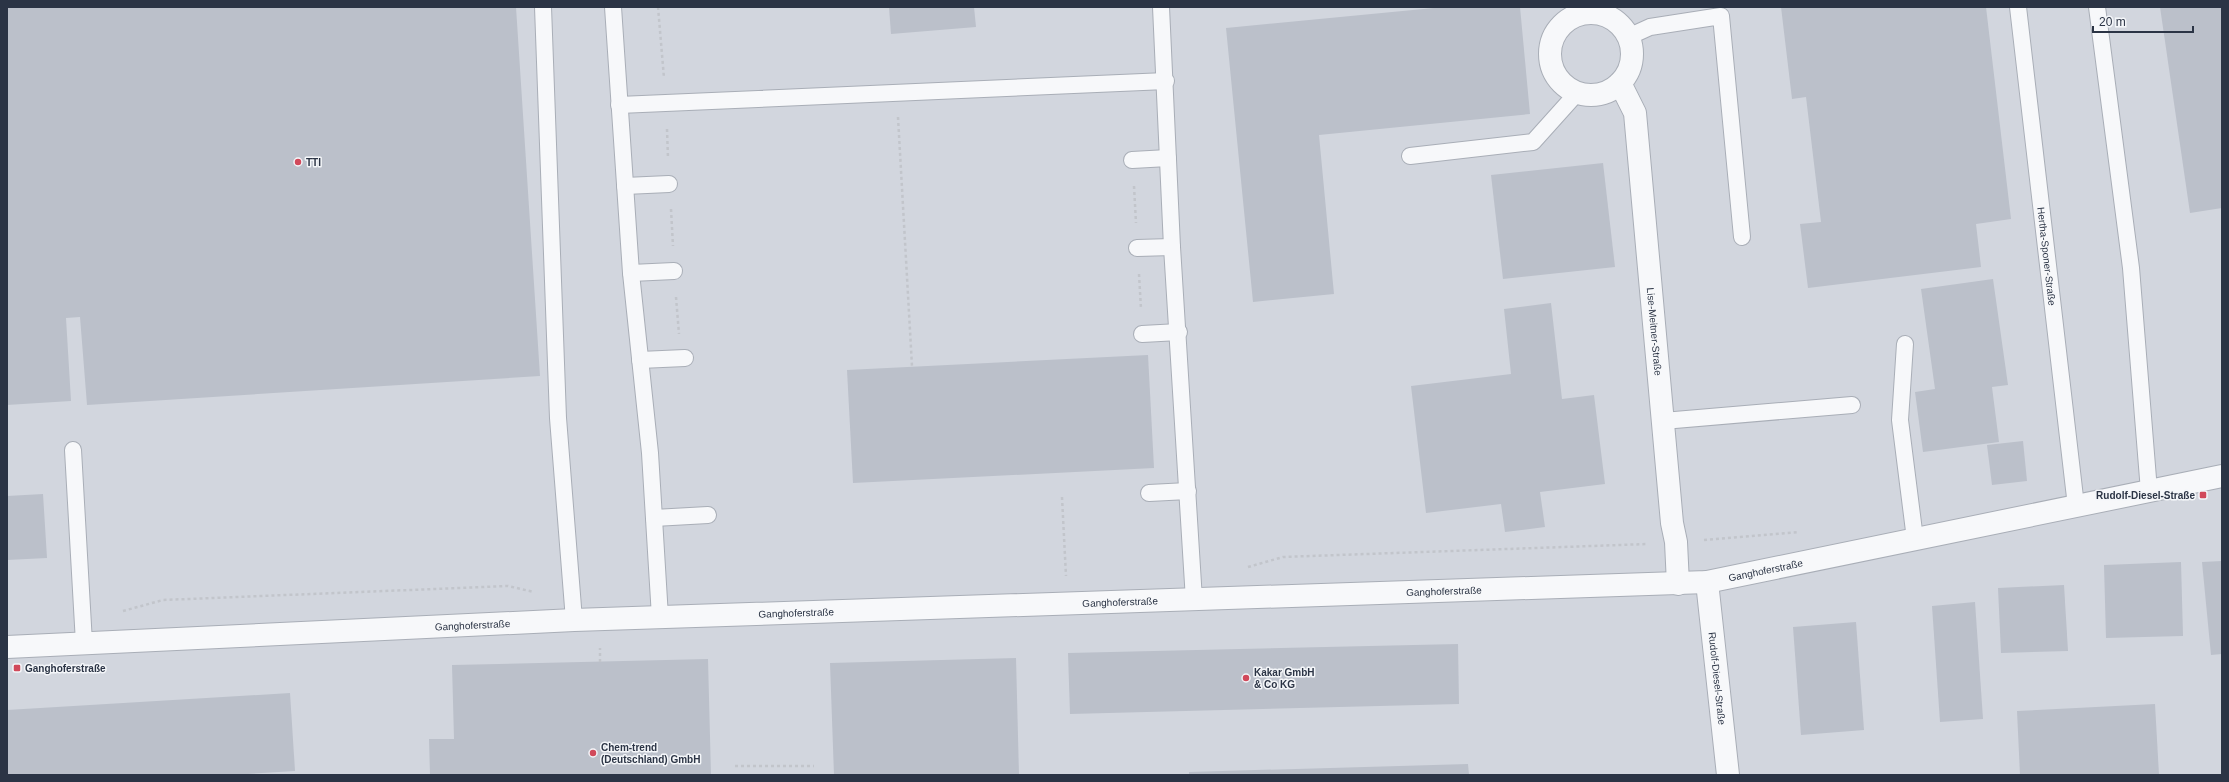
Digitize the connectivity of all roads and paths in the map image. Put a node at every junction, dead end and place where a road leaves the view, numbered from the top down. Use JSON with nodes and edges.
{"nodes":[{"id":1,"x":543,"y":7,"type":"edge"},
{"id":2,"x":613,"y":7,"type":"edge"},
{"id":3,"x":1161,"y":7,"type":"edge"},
{"id":4,"x":2018,"y":7,"type":"edge"},
{"id":5,"x":2097,"y":7,"type":"edge"},
{"id":6,"x":1584,"y":11,"type":"edge"},
{"id":7,"x":1628,"y":37,"type":"junction"},
{"id":8,"x":1166,"y":81,"type":"junction"},
{"id":9,"x":1620,"y":83,"type":"junction"},
{"id":10,"x":896,"y":93,"type":"junction"},
{"id":11,"x":1577,"y":93,"type":"junction"},
{"id":12,"x":619,"y":105,"type":"junction"},
{"id":13,"x":1410,"y":156,"type":"dead end"},
{"id":14,"x":1168,"y":158,"type":"junction"},
{"id":15,"x":1132,"y":160,"type":"dead end"},
{"id":16,"x":669,"y":184,"type":"dead end"},
{"id":17,"x":625,"y":186,"type":"junction"},
{"id":18,"x":1742,"y":237,"type":"dead end"},
{"id":19,"x":1172,"y":247,"type":"junction"},
{"id":20,"x":1137,"y":248,"type":"dead end"},
{"id":21,"x":674,"y":271,"type":"dead end"},
{"id":22,"x":631,"y":273,"type":"junction"},
{"id":23,"x":1179,"y":332,"type":"junction"},
{"id":24,"x":1142,"y":334,"type":"dead end"},
{"id":25,"x":1905,"y":344,"type":"dead end"},
{"id":26,"x":685,"y":358,"type":"dead end"},
{"id":27,"x":640,"y":360,"type":"junction"},
{"id":28,"x":912,"y":366,"type":"dead end"},
{"id":29,"x":1852,"y":405,"type":"dead end"},
{"id":30,"x":1663,"y":421,"type":"junction"},
{"id":31,"x":73,"y":450,"type":"dead end"},
{"id":32,"x":2222,"y":476,"type":"edge"},
{"id":33,"x":1188,"y":491,"type":"junction"},
{"id":34,"x":2149,"y":491,"type":"junction"},
{"id":35,"x":1149,"y":493,"type":"dead end"},
{"id":36,"x":1062,"y":497,"type":"dead end"},
{"id":37,"x":2076,"y":506,"type":"junction"},
{"id":38,"x":708,"y":515,"type":"dead end"},
{"id":39,"x":654,"y":518,"type":"junction"},
{"id":40,"x":1802,"y":532,"type":"dead end"},
{"id":41,"x":1914,"y":539,"type":"junction"},
{"id":42,"x":1676,"y":542,"type":"junction"},
{"id":43,"x":1243,"y":568,"type":"dead end"},
{"id":44,"x":1066,"y":575,"type":"junction"},
{"id":45,"x":1074,"y":575,"type":"dead end"},
{"id":46,"x":1058,"y":576,"type":"dead end"},
{"id":47,"x":1707,"y":582,"type":"junction"},
{"id":48,"x":1678,"y":584,"type":"junction"},
{"id":49,"x":572,"y":591,"type":"junction"},
{"id":50,"x":1194,"y":600,"type":"junction"},
{"id":51,"x":83,"y":614,"type":"junction"},
{"id":52,"x":660,"y":617,"type":"junction"},
{"id":53,"x":574,"y":620,"type":"junction"},
{"id":54,"x":84,"y":643,"type":"junction"},
{"id":55,"x":7,"y":646,"type":"edge"},
{"id":56,"x":735,"y":766,"type":"dead end"},
{"id":57,"x":814,"y":766,"type":"dead end"},
{"id":58,"x":1728,"y":775,"type":"edge"}],
"edges":[{"from":1,"to":49,"type":"lane"},
{"from":2,"to":12,"type":"lane"},
{"from":3,"to":8,"type":"lane"},
{"from":4,"to":37,"type":"lane","name":"Hertha-Sponer-Straße"},
{"from":5,"to":34,"type":"lane"},
{"from":6,"to":7,"type":"street"},
{"from":6,"to":11,"type":"street"},
{"from":7,"to":9,"type":"street"},
{"from":7,"to":18,"type":"lane"},
{"from":8,"to":10,"type":"lane"},
{"from":8,"to":14,"type":"lane"},
{"from":9,"to":11,"type":"street"},
{"from":9,"to":30,"type":"street","name":"Lise-Meitner-Straße"},
{"from":10,"to":12,"type":"lane"},
{"from":10,"to":28,"type":"path"},
{"from":11,"to":13,"type":"lane"},
{"from":12,"to":17,"type":"lane"},
{"from":14,"to":15,"type":"lane"},
{"from":14,"to":19,"type":"lane"},
{"from":16,"to":17,"type":"lane"},
{"from":17,"to":22,"type":"lane"},
{"from":19,"to":20,"type":"lane"},
{"from":19,"to":23,"type":"lane"},
{"from":21,"to":22,"type":"lane"},
{"from":22,"to":27,"type":"lane"},
{"from":23,"to":24,"type":"lane"},
{"from":23,"to":33,"type":"lane"},
{"from":25,"to":41,"type":"lane"},
{"from":26,"to":27,"type":"lane"},
{"from":27,"to":39,"type":"lane"},
{"from":29,"to":30,"type":"lane"},
{"from":30,"to":42,"type":"street","name":"Lise-Meitner-Straße"},
{"from":31,"to":51,"type":"lane"},
{"from":32,"to":34,"type":"street","name":"Ganghoferstraße"},
{"from":33,"to":35,"type":"lane"},
{"from":33,"to":50,"type":"lane"},
{"from":34,"to":37,"type":"street","name":"Ganghoferstraße"},
{"from":36,"to":44,"type":"path"},
{"from":37,"to":41,"type":"street","name":"Ganghoferstraße"},
{"from":38,"to":39,"type":"lane"},
{"from":39,"to":52,"type":"lane"},
{"from":40,"to":42,"type":"path"},
{"from":41,"to":47,"type":"street","name":"Ganghoferstraße"},
{"from":42,"to":43,"type":"path"},
{"from":42,"to":48,"type":"street","name":"Lise-Meitner-Straße"},
{"from":44,"to":45,"type":"path"},
{"from":44,"to":46,"type":"path"},
{"from":47,"to":48,"type":"street","name":"Ganghoferstraße"},
{"from":47,"to":58,"type":"street","name":"Rudolf-Diesel-Straße"},
{"from":48,"to":50,"type":"street","name":"Ganghoferstraße"},
{"from":49,"to":51,"type":"path"},
{"from":49,"to":53,"type":"lane"},
{"from":50,"to":52,"type":"street","name":"Ganghoferstraße"},
{"from":51,"to":54,"type":"lane"},
{"from":52,"to":53,"type":"street","name":"Ganghoferstraße"},
{"from":53,"to":54,"type":"street","name":"Ganghoferstraße"},
{"from":54,"to":55,"type":"street","name":"Ganghoferstraße"},
{"from":56,"to":57,"type":"path"}]}
